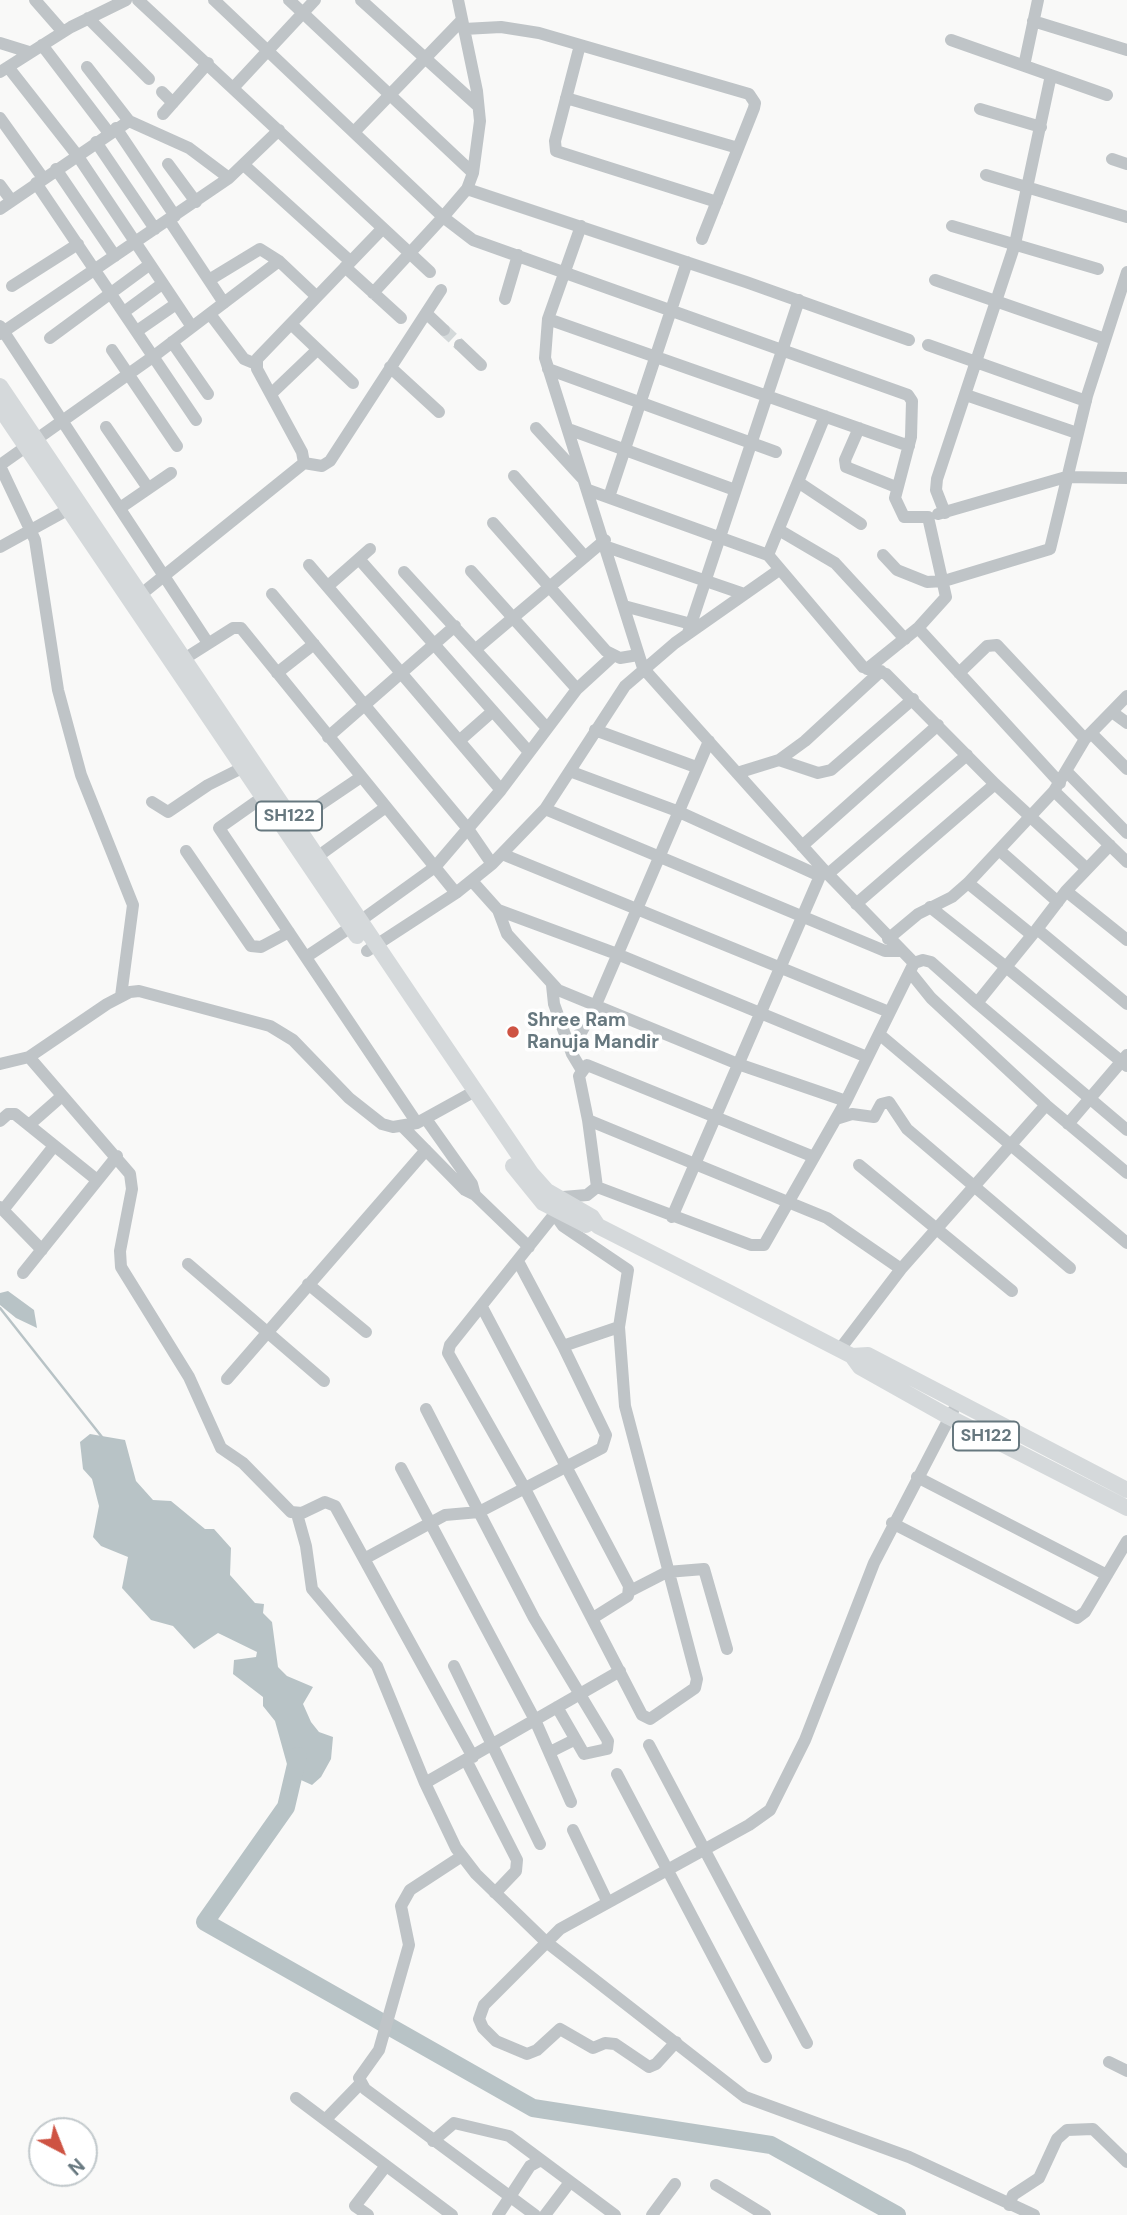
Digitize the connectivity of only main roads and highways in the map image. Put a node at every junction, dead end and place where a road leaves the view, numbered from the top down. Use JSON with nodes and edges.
{"nodes":[{"id":1,"x":0,"y":386,"type":"edge"},
{"id":2,"x":0,"y":408,"type":"edge"},
{"id":3,"x":31,"y":442,"type":"junction"},
{"id":4,"x":136,"y":598,"type":"junction"},
{"id":5,"x":226,"y":733,"type":"junction"},
{"id":6,"x":356,"y":924,"type":"junction"},
{"id":7,"x":846,"y":1352,"type":"junction"},
{"id":8,"x":1127,"y":1490,"type":"edge"},
{"id":9,"x":1127,"y":1508,"type":"edge"}],
"edges":[{"from":1,"to":3,"type":"main road","number":"SH122"},
{"from":2,"to":3,"type":"main road","number":"SH122"},
{"from":3,"to":4,"type":"main road","number":"SH122"},
{"from":3,"to":4,"type":"main road","number":"SH122"},
{"from":4,"to":5,"type":"main road","number":"SH122"},
{"from":4,"to":5,"type":"main road","number":"SH122"},
{"from":5,"to":6,"type":"main road","number":"SH122"},
{"from":5,"to":6,"type":"main road","number":"SH122"},
{"from":6,"to":7,"type":"main road","number":"SH122"},
{"from":7,"to":8,"type":"main road","number":"SH122"},
{"from":7,"to":9,"type":"main road","number":"SH122"}]}
